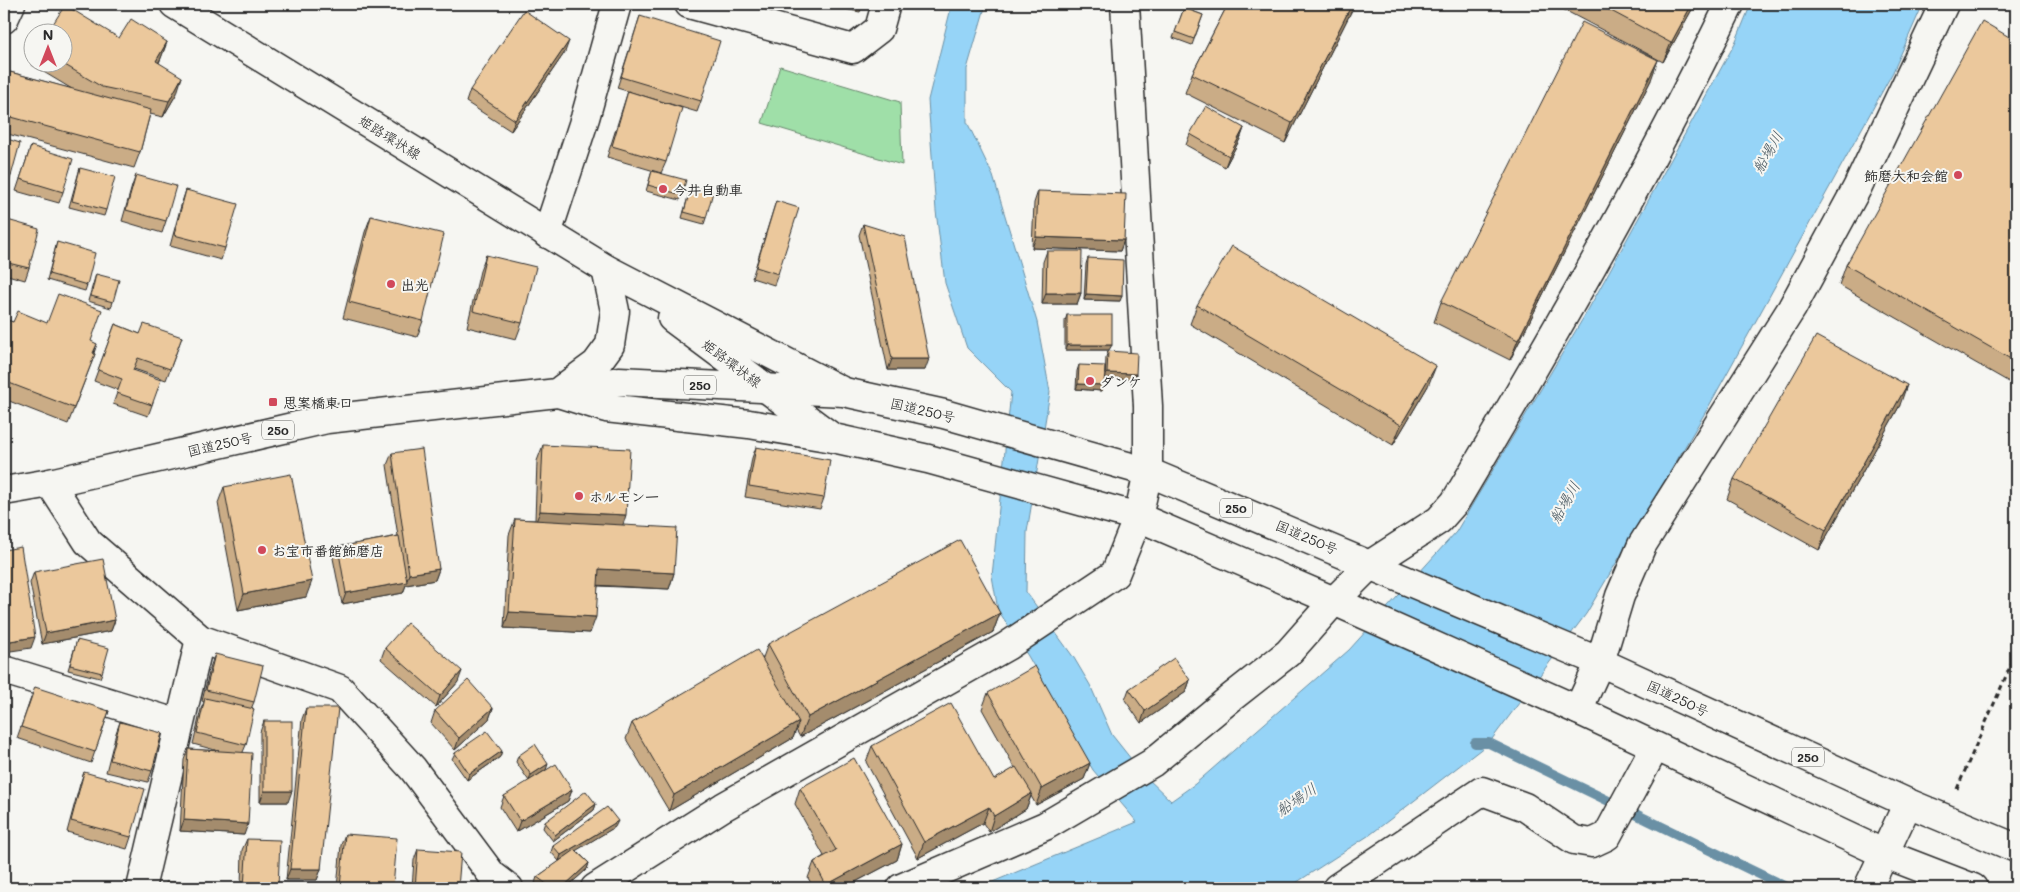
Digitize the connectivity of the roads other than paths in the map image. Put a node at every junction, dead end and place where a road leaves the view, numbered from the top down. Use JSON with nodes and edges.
{"nodes":[{"id":1,"x":11,"y":4,"type":"edge"},
{"id":2,"x":174,"y":4,"type":"edge"},
{"id":3,"x":616,"y":4,"type":"edge"},
{"id":4,"x":689,"y":4,"type":"edge"},
{"id":5,"x":886,"y":4,"type":"edge"},
{"id":6,"x":1125,"y":4,"type":"edge"},
{"id":7,"x":1730,"y":4,"type":"edge"},
{"id":8,"x":1944,"y":4,"type":"edge"},
{"id":9,"x":4,"y":19,"type":"edge"},
{"id":10,"x":547,"y":234,"type":"junction"},
{"id":11,"x":606,"y":269,"type":"junction"},
{"id":12,"x":766,"y":388,"type":"junction"},
{"id":13,"x":844,"y":392,"type":"junction"},
{"id":14,"x":557,"y":393,"type":"junction"},
{"id":15,"x":833,"y":438,"type":"junction"},
{"id":16,"x":1148,"y":472,"type":"junction"},
{"id":17,"x":50,"y":483,"type":"junction"},
{"id":18,"x":4,"y":491,"type":"edge"},
{"id":19,"x":1138,"y":517,"type":"junction"},
{"id":20,"x":1371,"y":564,"type":"junction"},
{"id":21,"x":1334,"y":601,"type":"junction"},
{"id":22,"x":200,"y":639,"type":"junction"},
{"id":23,"x":1600,"y":662,"type":"junction"},
{"id":24,"x":4,"y":670,"type":"edge"},
{"id":25,"x":1578,"y":710,"type":"junction"},
{"id":26,"x":179,"y":724,"type":"junction"},
{"id":27,"x":1655,"y":747,"type":"junction"},
{"id":28,"x":1908,"y":802,"type":"junction"},
{"id":29,"x":2016,"y":848,"type":"edge"},
{"id":30,"x":1885,"y":854,"type":"junction"},
{"id":31,"x":141,"y":888,"type":"edge"},
{"id":32,"x":509,"y":888,"type":"edge"},
{"id":33,"x":595,"y":888,"type":"edge"},
{"id":34,"x":902,"y":888,"type":"edge"},
{"id":35,"x":1337,"y":888,"type":"edge"},
{"id":36,"x":1868,"y":888,"type":"edge"},
{"id":37,"x":1973,"y":888,"type":"edge"}],
"edges":[{"from":1,"to":9,"type":"main road"},
{"from":2,"to":10,"type":"main road","name":"姫路環状線"},
{"from":3,"to":10,"type":"main road"},
{"from":4,"to":5,"type":"main road"},
{"from":6,"to":16,"type":"main road"},
{"from":7,"to":20,"type":"main road"},
{"from":8,"to":23,"type":"main road"},
{"from":10,"to":11,"type":"main road","name":"姫路環状線"},
{"from":11,"to":12,"type":"main road","name":"姫路環状線"},
{"from":11,"to":13,"type":"main road","name":"姫路環状線"},
{"from":11,"to":14,"type":"main road"},
{"from":12,"to":13,"type":"main road","name":"国道250号","number":"250"},
{"from":12,"to":14,"type":"main road","name":"国道250号","number":"250"},
{"from":12,"to":15,"type":"main road","name":"姫路環状線"},
{"from":13,"to":16,"type":"main road","name":"国道250号","number":"250"},
{"from":14,"to":15,"type":"main road","name":"国道250号","number":"250"},
{"from":14,"to":17,"type":"main road","name":"国道250号","number":"250"},
{"from":15,"to":19,"type":"main road","name":"国道250号","number":"250"},
{"from":16,"to":19,"type":"main road"},
{"from":16,"to":20,"type":"main road","name":"国道250号","number":"250"},
{"from":17,"to":18,"type":"main road","name":"国道250号","number":"250"},
{"from":17,"to":22,"type":"main road"},
{"from":19,"to":21,"type":"main road","name":"国道250号","number":"250"},
{"from":19,"to":33,"type":"main road"},
{"from":20,"to":21,"type":"main road"},
{"from":20,"to":23,"type":"main road","name":"国道250号","number":"250"},
{"from":21,"to":25,"type":"main road","name":"国道250号","number":"250"},
{"from":21,"to":34,"type":"main road"},
{"from":22,"to":26,"type":"main road"},
{"from":22,"to":32,"type":"main road"},
{"from":23,"to":25,"type":"main road"},
{"from":23,"to":28,"type":"main road","name":"国道250号","number":"250"},
{"from":24,"to":26,"type":"main road"},
{"from":25,"to":27,"type":"main road","name":"国道250号","number":"250"},
{"from":26,"to":31,"type":"main road"},
{"from":27,"to":30,"type":"main road","name":"国道250号","number":"250"},
{"from":27,"to":35,"type":"main road"},
{"from":28,"to":29,"type":"main road","name":"国道250号","number":"250"},
{"from":28,"to":30,"type":"main road"},
{"from":30,"to":36,"type":"main road"},
{"from":30,"to":37,"type":"main road","name":"国道250号","number":"250"}]}
